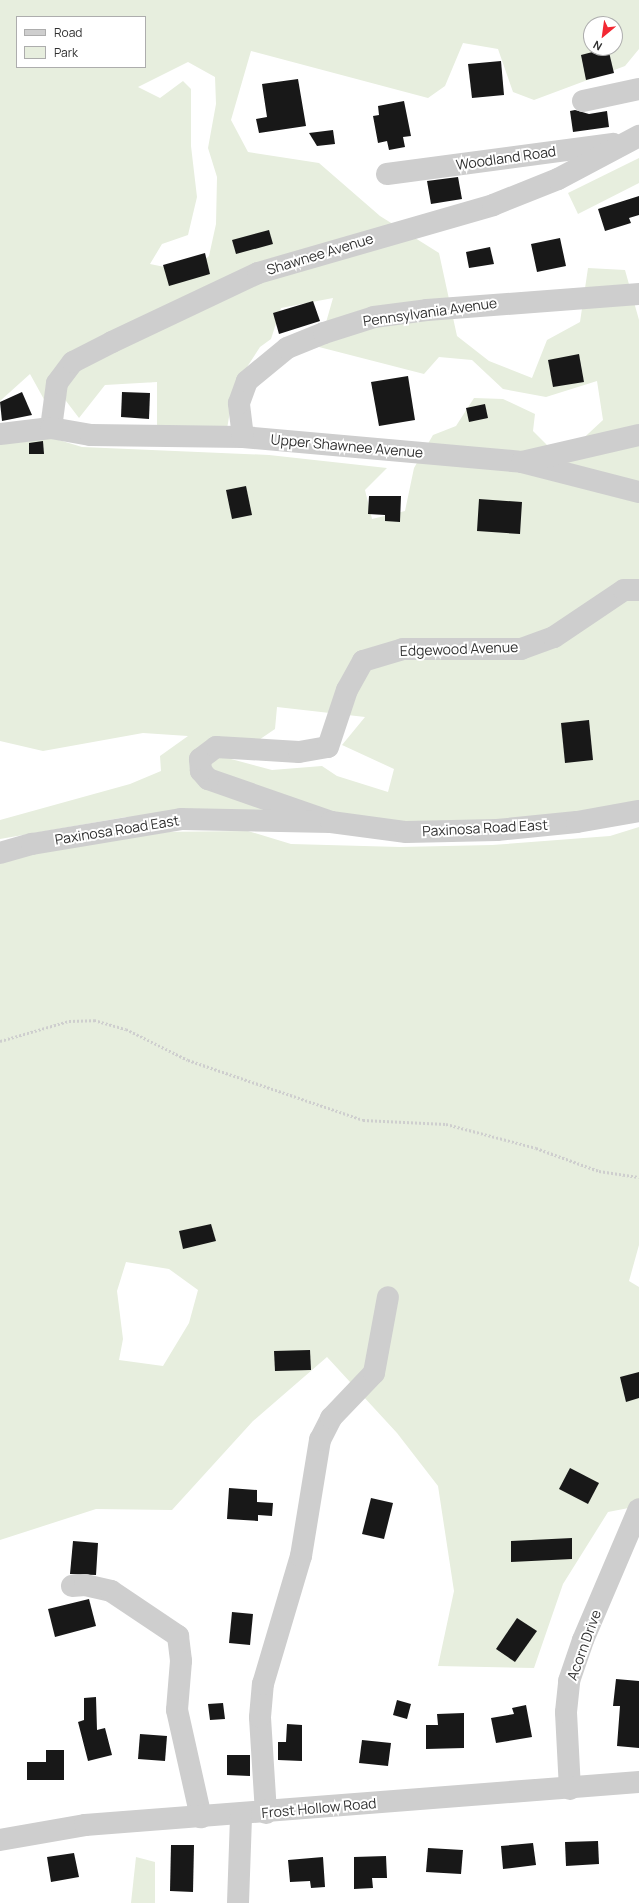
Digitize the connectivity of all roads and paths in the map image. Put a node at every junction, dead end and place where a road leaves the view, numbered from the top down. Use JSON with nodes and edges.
{"nodes":[{"id":1,"x":639,"y":89,"type":"edge"},
{"id":2,"x":583,"y":100,"type":"dead end"},
{"id":3,"x":632,"y":139,"type":"edge"},
{"id":4,"x":387,"y":174,"type":"dead end"},
{"id":5,"x":639,"y":294,"type":"edge"},
{"id":6,"x":51,"y":428,"type":"junction"},
{"id":7,"x":0,"y":434,"type":"edge"},
{"id":8,"x":639,"y":435,"type":"edge"},
{"id":9,"x":243,"y":437,"type":"junction"},
{"id":10,"x":522,"y":462,"type":"junction"},
{"id":11,"x":639,"y":492,"type":"edge"},
{"id":12,"x":639,"y":590,"type":"edge"},
{"id":13,"x":336,"y":731,"type":"joint"},
{"id":14,"x":639,"y":811,"type":"edge"},
{"id":15,"x":331,"y":822,"type":"junction"},
{"id":16,"x":0,"y":853,"type":"edge"},
{"id":17,"x":0,"y":1041,"type":"edge"},
{"id":18,"x":639,"y":1177,"type":"edge"},
{"id":19,"x":388,"y":1298,"type":"dead end"},
{"id":20,"x":639,"y":1509,"type":"edge"},
{"id":21,"x":72,"y":1586,"type":"dead end"},
{"id":22,"x":639,"y":1782,"type":"edge"},
{"id":23,"x":570,"y":1789,"type":"junction"},
{"id":24,"x":266,"y":1812,"type":"junction"},
{"id":25,"x":241,"y":1815,"type":"junction"},
{"id":26,"x":200,"y":1817,"type":"junction"},
{"id":27,"x":0,"y":1840,"type":"edge"},
{"id":28,"x":238,"y":1903,"type":"edge"}],
"edges":[{"from":1,"to":2,"type":"street"},
{"from":3,"to":4,"type":"street","name":"Woodland Road"},
{"from":3,"to":6,"type":"street","name":"Shawnee Avenue"},
{"from":5,"to":9,"type":"street","name":"Pennsylvania Avenue"},
{"from":6,"to":7,"type":"street","name":"Upper Shawnee Avenue"},
{"from":6,"to":9,"type":"street","name":"Upper Shawnee Avenue"},
{"from":8,"to":10,"type":"street"},
{"from":9,"to":10,"type":"street","name":"Upper Shawnee Avenue"},
{"from":10,"to":11,"type":"street","name":"Upper Shawnee Avenue"},
{"from":12,"to":13,"type":"street","name":"Edgewood Avenue"},
{"from":13,"to":15,"type":"street","name":"Paxinosa Road East"},
{"from":14,"to":15,"type":"street","name":"Paxinosa Road East"},
{"from":15,"to":16,"type":"street","name":"Paxinosa Road East"},
{"from":17,"to":18,"type":"path"},
{"from":19,"to":24,"type":"street"},
{"from":20,"to":23,"type":"street","name":"Acorn Drive"},
{"from":21,"to":26,"type":"street"},
{"from":22,"to":23,"type":"street","name":"Frost Hollow Road"},
{"from":23,"to":24,"type":"street","name":"Frost Hollow Road"},
{"from":24,"to":25,"type":"street","name":"Frost Hollow Road"},
{"from":25,"to":26,"type":"street","name":"Frost Hollow Road"},
{"from":25,"to":28,"type":"street"},
{"from":26,"to":27,"type":"street","name":"Frost Hollow Road"}]}
